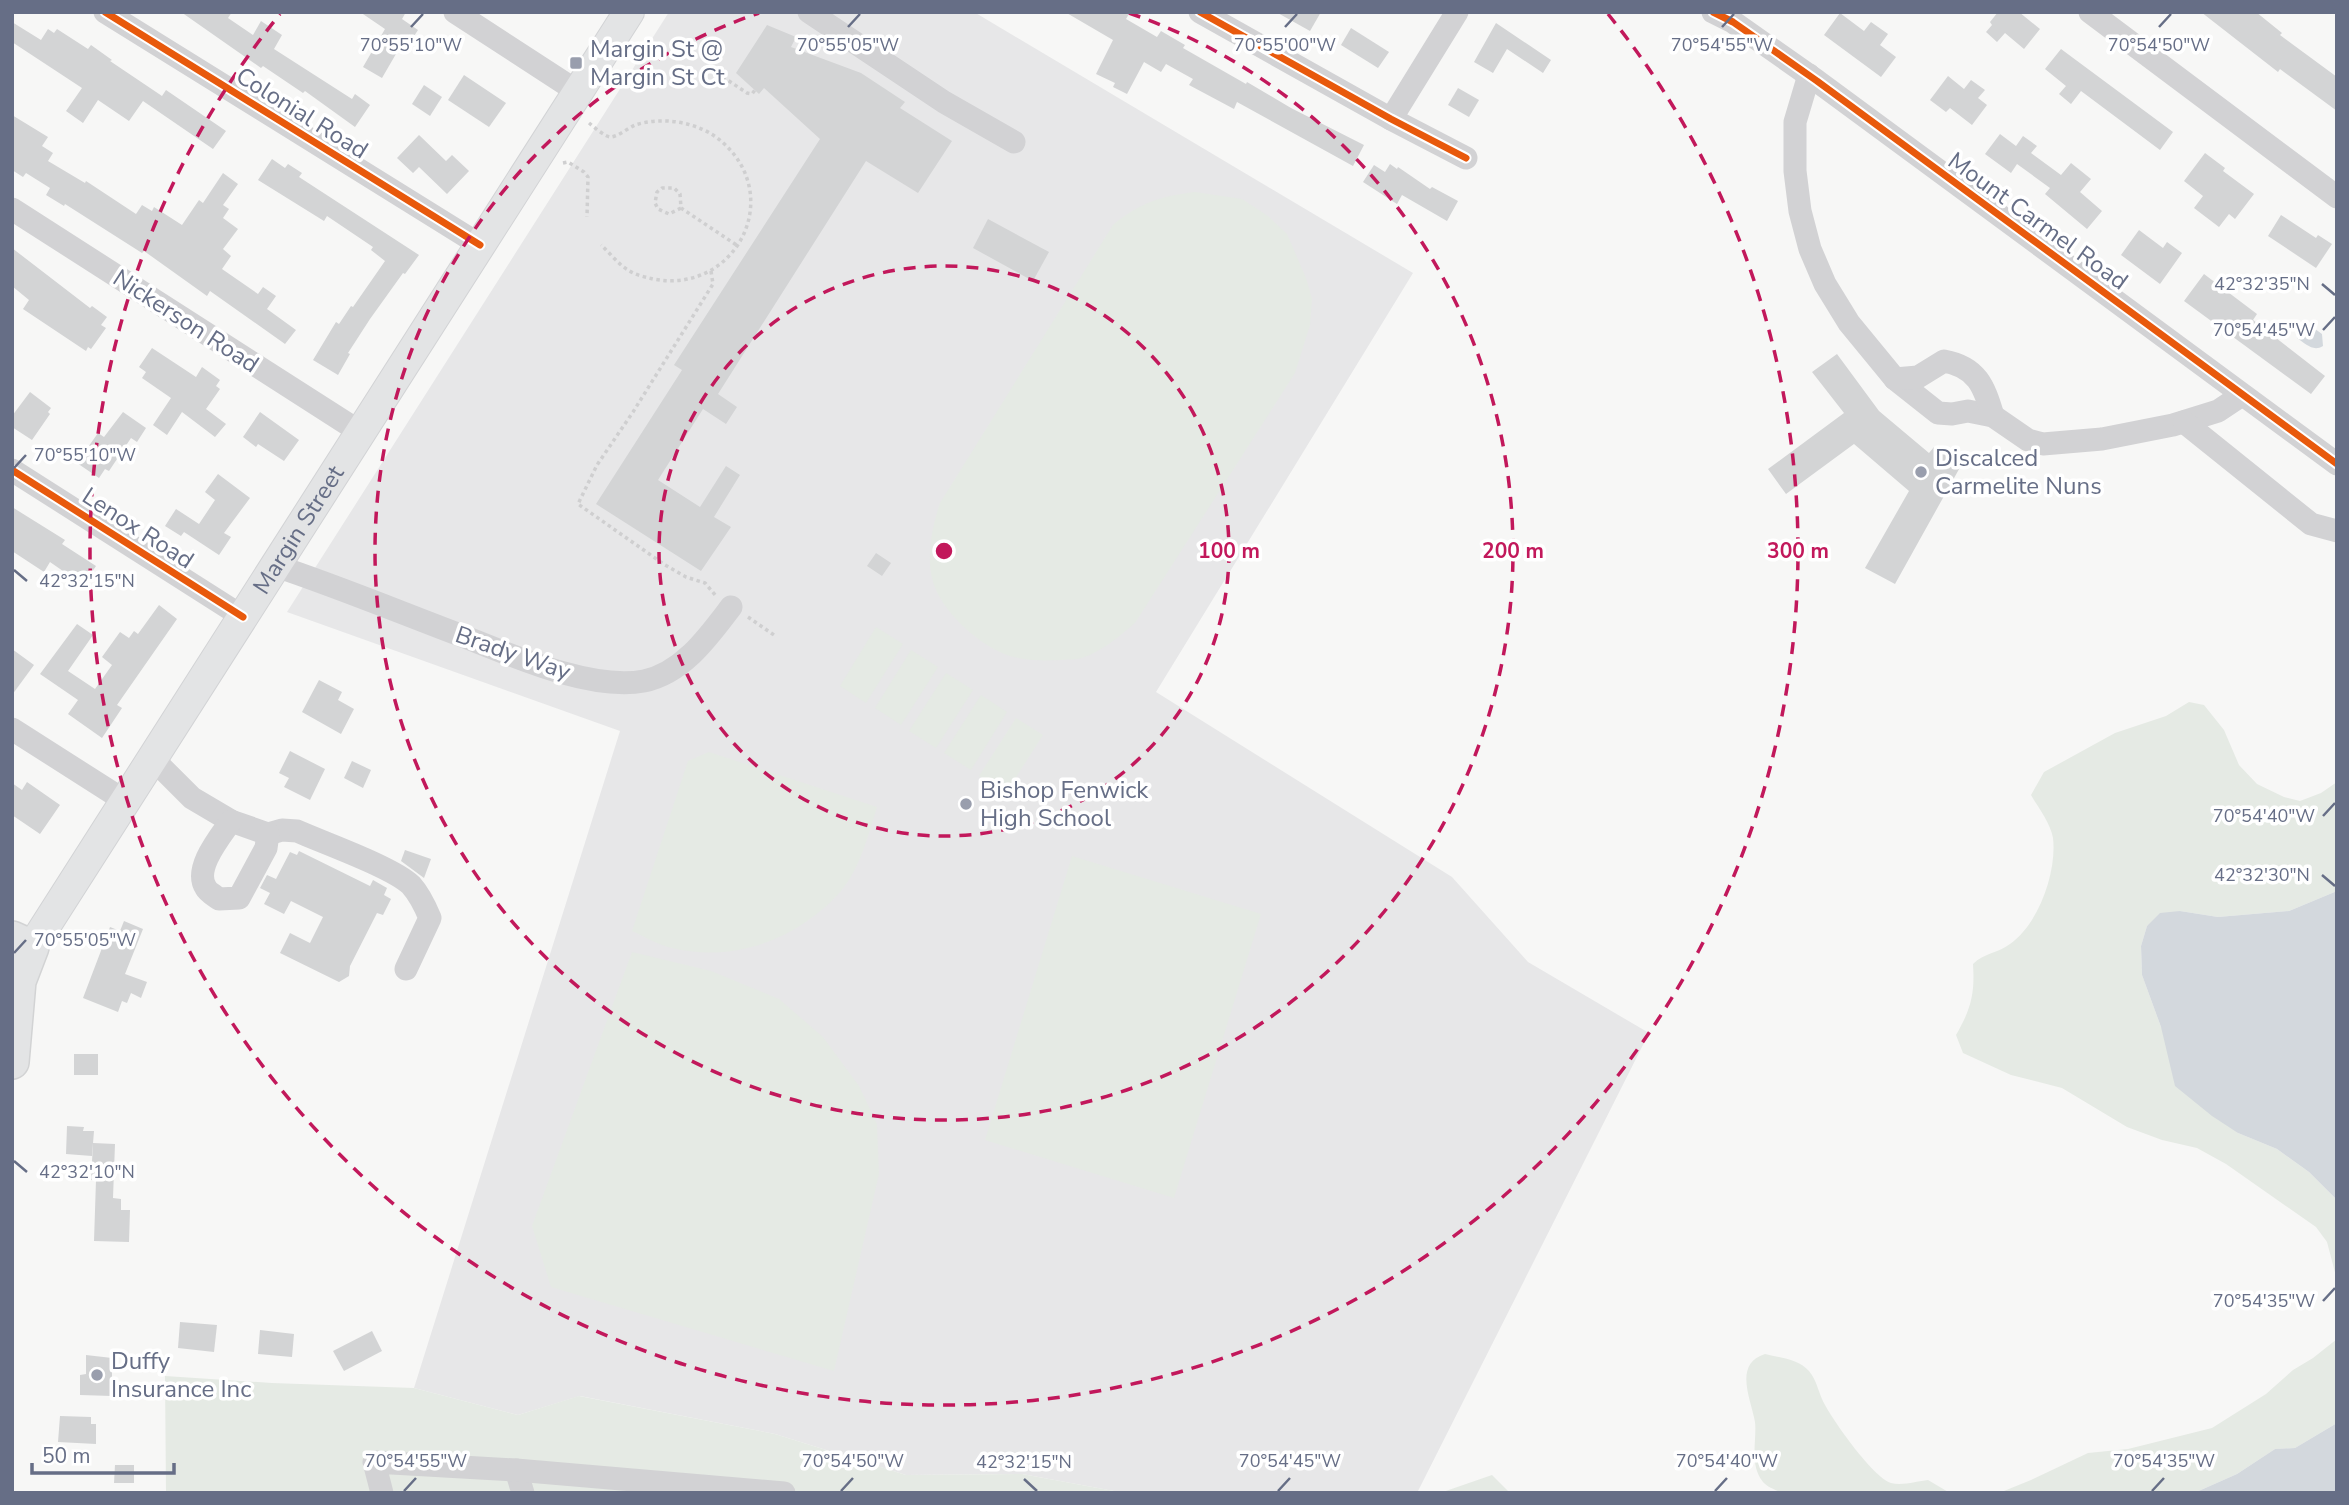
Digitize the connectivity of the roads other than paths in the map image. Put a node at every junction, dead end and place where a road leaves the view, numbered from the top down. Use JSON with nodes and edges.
{"nodes":[{"id":1,"x":105,"y":12,"type":"edge"},
{"id":2,"x":456,"y":12,"type":"edge"},
{"id":3,"x":629,"y":12,"type":"edge"},
{"id":4,"x":809,"y":12,"type":"edge"},
{"id":5,"x":1200,"y":12,"type":"edge"},
{"id":6,"x":1457,"y":12,"type":"edge"},
{"id":7,"x":1713,"y":12,"type":"edge"},
{"id":8,"x":2090,"y":12,"type":"edge"},
{"id":9,"x":1809,"y":75,"type":"junction"},
{"id":10,"x":578,"y":92,"type":"junction"},
{"id":11,"x":1391,"y":119,"type":"junction"},
{"id":12,"x":1014,"y":142,"type":"dead end"},
{"id":13,"x":1466,"y":158,"type":"dead end"},
{"id":14,"x":2337,"y":197,"type":"edge"},
{"id":15,"x":12,"y":209,"type":"edge"},
{"id":16,"x":480,"y":245,"type":"junction"},
{"id":17,"x":1895,"y":379,"type":"junction"},
{"id":18,"x":2242,"y":395,"type":"junction"},
{"id":19,"x":1993,"y":416,"type":"junction"},
{"id":20,"x":2184,"y":422,"type":"junction"},
{"id":21,"x":360,"y":432,"type":"junction"},
{"id":22,"x":2337,"y":464,"type":"edge"},
{"id":23,"x":12,"y":470,"type":"edge"},
{"id":24,"x":2337,"y":531,"type":"edge"},
{"id":25,"x":276,"y":566,"type":"junction"},
{"id":26,"x":731,"y":607,"type":"road end"},
{"id":27,"x":243,"y":617,"type":"junction"},
{"id":28,"x":12,"y":729,"type":"edge"},
{"id":29,"x":152,"y":758,"type":"junction"},
{"id":30,"x":125,"y":801,"type":"junction"},
{"id":31,"x":231,"y":821,"type":"junction"},
{"id":32,"x":268,"y":834,"type":"junction"},
{"id":33,"x":22,"y":943,"type":"edge"},
{"id":34,"x":406,"y":969,"type":"dead end"},
{"id":35,"x":15,"y":980,"type":"edge"},
{"id":36,"x":12,"y":1062,"type":"edge"},
{"id":37,"x":516,"y":1470,"type":"junction"},
{"id":38,"x":708,"y":1490,"type":"edge"},
{"id":39,"x":379,"y":1492,"type":"edge"},
{"id":40,"x":523,"y":1493,"type":"edge"},
{"id":41,"x":783,"y":1493,"type":"edge"}],
"edges":[{"from":1,"to":16,"type":"street","name":"Colonial Road"},
{"from":2,"to":10,"type":"street"},
{"from":3,"to":10,"type":"main road","name":"Margin Street"},
{"from":4,"to":12,"type":"street"},
{"from":5,"to":11,"type":"street"},
{"from":6,"to":11,"type":"street"},
{"from":7,"to":9,"type":"street","name":"Mount Carmel Road"},
{"from":8,"to":14,"type":"street"},
{"from":9,"to":17,"type":"street"},
{"from":9,"to":18,"type":"street","name":"Mount Carmel Road"},
{"from":10,"to":16,"type":"main road","name":"Margin Street"},
{"from":11,"to":13,"type":"street"},
{"from":15,"to":21,"type":"street","name":"Nickerson Road"},
{"from":16,"to":21,"type":"main road","name":"Margin Street"},
{"from":17,"to":19,"type":"street"},
{"from":17,"to":19,"type":"street"},
{"from":18,"to":20,"type":"street"},
{"from":18,"to":22,"type":"street","name":"Mount Carmel Road"},
{"from":19,"to":20,"type":"street"},
{"from":20,"to":24,"type":"street"},
{"from":21,"to":25,"type":"main road","name":"Margin Street"},
{"from":23,"to":27,"type":"street","name":"Lenox Road"},
{"from":25,"to":26,"type":"street","name":"Brady Way"},
{"from":25,"to":27,"type":"main road","name":"Margin Street"},
{"from":27,"to":29,"type":"main road","name":"Margin Street"},
{"from":28,"to":30,"type":"street"},
{"from":29,"to":30,"type":"main road","name":"Margin Street"},
{"from":29,"to":31,"type":"street"},
{"from":30,"to":33,"type":"main road","name":"Margin Street"},
{"from":31,"to":32,"type":"street"},
{"from":31,"to":32,"type":"street"},
{"from":32,"to":34,"type":"street"},
{"from":33,"to":35,"type":"highway","name":"Margin Street"},
{"from":35,"to":36,"type":"highway","name":"Margin Street"},
{"from":37,"to":38,"type":"street"},
{"from":37,"to":39,"type":"street"},
{"from":37,"to":40,"type":"street"},
{"from":38,"to":41,"type":"street"}]}
